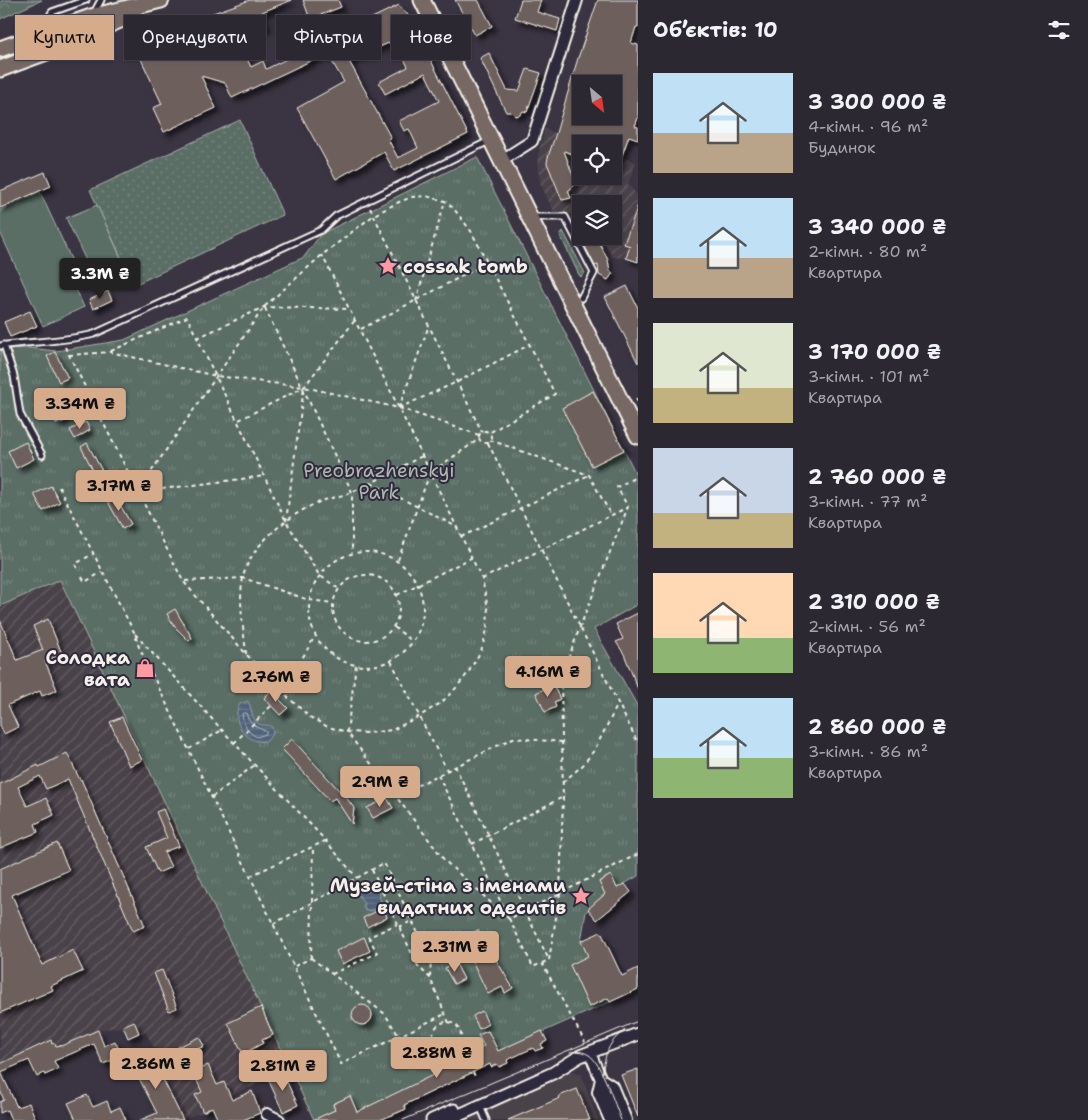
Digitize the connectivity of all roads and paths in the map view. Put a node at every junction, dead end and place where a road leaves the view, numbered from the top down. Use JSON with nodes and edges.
{"nodes":[{"id":1,"x":86,"y":0,"type":"edge"},
{"id":2,"x":101,"y":0,"type":"edge"},
{"id":3,"x":422,"y":0,"type":"edge"},
{"id":4,"x":577,"y":0,"type":"edge"},
{"id":5,"x":157,"y":2,"type":"edge"},
{"id":6,"x":116,"y":12,"type":"junction"},
{"id":7,"x":50,"y":15,"type":"edge"},
{"id":8,"x":92,"y":15,"type":"edge"},
{"id":9,"x":101,"y":15,"type":"edge"},
{"id":10,"x":110,"y":15,"type":"edge"},
{"id":11,"x":114,"y":23,"type":"edge"},
{"id":12,"x":15,"y":44,"type":"edge"},
{"id":13,"x":0,"y":49,"type":"edge"},
{"id":14,"x":15,"y":54,"type":"edge"},
{"id":15,"x":0,"y":59,"type":"edge"},
{"id":16,"x":26,"y":60,"type":"edge"},
{"id":17,"x":0,"y":69,"type":"edge"},
{"id":18,"x":492,"y":140,"type":"junction"},
{"id":19,"x":502,"y":160,"type":"junction"},
{"id":20,"x":367,"y":200,"type":"junction"},
{"id":21,"x":445,"y":201,"type":"junction"},
{"id":22,"x":374,"y":215,"type":"junction"},
{"id":23,"x":530,"y":217,"type":"junction"},
{"id":24,"x":322,"y":256,"type":"junction"},
{"id":25,"x":487,"y":263,"type":"junction"},
{"id":26,"x":581,"y":298,"type":"dead end"},
{"id":27,"x":416,"y":301,"type":"junction"},
{"id":28,"x":264,"y":307,"type":"junction"},
{"id":29,"x":350,"y":309,"type":"junction"},
{"id":30,"x":355,"y":320,"type":"junction"},
{"id":31,"x":429,"y":326,"type":"junction"},
{"id":32,"x":360,"y":330,"type":"junction"},
{"id":33,"x":197,"y":338,"type":"junction"},
{"id":34,"x":62,"y":341,"type":"junction"},
{"id":35,"x":529,"y":344,"type":"junction"},
{"id":36,"x":2,"y":346,"type":"edge"},
{"id":37,"x":110,"y":352,"type":"junction"},
{"id":38,"x":69,"y":355,"type":"junction"},
{"id":39,"x":216,"y":376,"type":"junction"},
{"id":40,"x":457,"y":382,"type":"junction"},
{"id":41,"x":304,"y":387,"type":"junction"},
{"id":42,"x":636,"y":398,"type":"dead end"},
{"id":43,"x":638,"y":403,"type":"edge"},
{"id":44,"x":399,"y":408,"type":"junction"},
{"id":45,"x":238,"y":421,"type":"junction"},
{"id":46,"x":482,"y":432,"type":"junction"},
{"id":47,"x":489,"y":433,"type":"junction"},
{"id":48,"x":479,"y":435,"type":"junction"},
{"id":49,"x":638,"y":436,"type":"edge"},
{"id":50,"x":479,"y":439,"type":"junction"},
{"id":51,"x":490,"y":440,"type":"junction"},
{"id":52,"x":488,"y":443,"type":"junction"},
{"id":53,"x":42,"y":455,"type":"dead end"},
{"id":54,"x":422,"y":456,"type":"junction"},
{"id":55,"x":430,"y":472,"type":"junction"},
{"id":56,"x":589,"y":475,"type":"junction"},
{"id":57,"x":264,"y":476,"type":"junction"},
{"id":58,"x":638,"y":476,"type":"edge"},
{"id":59,"x":371,"y":483,"type":"junction"},
{"id":60,"x":59,"y":487,"type":"dead end"},
{"id":61,"x":138,"y":492,"type":"junction"},
{"id":62,"x":352,"y":492,"type":"junction"},
{"id":63,"x":417,"y":507,"type":"junction"},
{"id":64,"x":628,"y":507,"type":"junction"},
{"id":65,"x":520,"y":508,"type":"junction"},
{"id":66,"x":611,"y":516,"type":"junction"},
{"id":67,"x":286,"y":522,"type":"junction"},
{"id":68,"x":457,"y":527,"type":"junction"},
{"id":69,"x":461,"y":537,"type":"junction"},
{"id":70,"x":541,"y":550,"type":"junction"},
{"id":71,"x":352,"y":553,"type":"junction"},
{"id":72,"x":93,"y":554,"type":"junction"},
{"id":73,"x":471,"y":558,"type":"junction"},
{"id":74,"x":398,"y":561,"type":"junction"},
{"id":75,"x":77,"y":568,"type":"dead end"},
{"id":76,"x":103,"y":572,"type":"junction"},
{"id":77,"x":319,"y":575,"type":"junction"},
{"id":78,"x":82,"y":577,"type":"dead end"},
{"id":79,"x":243,"y":578,"type":"junction"},
{"id":80,"x":482,"y":579,"type":"junction"},
{"id":81,"x":183,"y":581,"type":"junction"},
{"id":82,"x":418,"y":584,"type":"junction"},
{"id":83,"x":339,"y":589,"type":"junction"},
{"id":84,"x":397,"y":595,"type":"junction"},
{"id":85,"x":309,"y":600,"type":"junction"},
{"id":86,"x":334,"y":603,"type":"junction"},
{"id":87,"x":394,"y":627,"type":"junction"},
{"id":88,"x":580,"y":627,"type":"junction"},
{"id":89,"x":134,"y":632,"type":"junction"},
{"id":90,"x":315,"y":636,"type":"junction"},
{"id":91,"x":412,"y":642,"type":"junction"},
{"id":92,"x":246,"y":654,"type":"junction"},
{"id":93,"x":391,"y":660,"type":"junction"},
{"id":94,"x":356,"y":665,"type":"junction"},
{"id":95,"x":283,"y":692,"type":"junction"},
{"id":96,"x":279,"y":699,"type":"dead end"},
{"id":97,"x":618,"y":704,"type":"junction"},
{"id":98,"x":272,"y":706,"type":"dead end"},
{"id":99,"x":420,"y":716,"type":"junction"},
{"id":100,"x":222,"y":730,"type":"junction"},
{"id":101,"x":347,"y":732,"type":"junction"},
{"id":102,"x":562,"y":742,"type":"junction"},
{"id":103,"x":234,"y":743,"type":"junction"},
{"id":104,"x":638,"y":743,"type":"edge"},
{"id":105,"x":189,"y":749,"type":"junction"},
{"id":106,"x":256,"y":764,"type":"junction"},
{"id":107,"x":455,"y":766,"type":"junction"},
{"id":108,"x":447,"y":770,"type":"junction"},
{"id":109,"x":438,"y":775,"type":"junction"},
{"id":110,"x":563,"y":782,"type":"junction"},
{"id":111,"x":212,"y":796,"type":"junction"},
{"id":112,"x":396,"y":796,"type":"junction"},
{"id":113,"x":563,"y":797,"type":"junction"},
{"id":114,"x":489,"y":835,"type":"junction"},
{"id":115,"x":325,"y":840,"type":"junction"},
{"id":116,"x":472,"y":844,"type":"junction"},
{"id":117,"x":314,"y":846,"type":"junction"},
{"id":118,"x":638,"y":852,"type":"edge"},
{"id":119,"x":372,"y":870,"type":"junction"},
{"id":120,"x":250,"y":876,"type":"junction"},
{"id":121,"x":357,"y":878,"type":"junction"},
{"id":122,"x":560,"y":893,"type":"junction"},
{"id":123,"x":312,"y":902,"type":"junction"},
{"id":124,"x":526,"y":910,"type":"junction"},
{"id":125,"x":509,"y":919,"type":"junction"},
{"id":126,"x":412,"y":921,"type":"junction"},
{"id":127,"x":273,"y":924,"type":"junction"},
{"id":128,"x":397,"y":924,"type":"junction"},
{"id":129,"x":399,"y":927,"type":"junction"},
{"id":130,"x":311,"y":958,"type":"junction"},
{"id":131,"x":549,"y":960,"type":"junction"},
{"id":132,"x":542,"y":963,"type":"junction"},
{"id":133,"x":294,"y":966,"type":"junction"},
{"id":134,"x":332,"y":974,"type":"junction"},
{"id":135,"x":430,"y":978,"type":"junction"},
{"id":136,"x":446,"y":1014,"type":"junction"},
{"id":137,"x":449,"y":1023,"type":"junction"},
{"id":138,"x":638,"y":1034,"type":"edge"},
{"id":139,"x":399,"y":1036,"type":"junction"},
{"id":140,"x":435,"y":1042,"type":"junction"},
{"id":141,"x":459,"y":1043,"type":"junction"},
{"id":142,"x":590,"y":1053,"type":"junction"},
{"id":143,"x":465,"y":1056,"type":"dead end"},
{"id":144,"x":564,"y":1065,"type":"junction"},
{"id":145,"x":473,"y":1072,"type":"dead end"},
{"id":146,"x":476,"y":1079,"type":"dead end"},
{"id":147,"x":601,"y":1079,"type":"junction"},
{"id":148,"x":480,"y":1106,"type":"junction"},
{"id":149,"x":267,"y":1114,"type":"dead end"},
{"id":150,"x":279,"y":1120,"type":"edge"},
{"id":151,"x":432,"y":1120,"type":"edge"},
{"id":152,"x":448,"y":1120,"type":"edge"},
{"id":153,"x":486,"y":1120,"type":"edge"},
{"id":154,"x":610,"y":1120,"type":"edge"},
{"id":155,"x":618,"y":1120,"type":"edge"},
{"id":156,"x":626,"y":1120,"type":"edge"}],
"edges":[{"from":1,"to":7,"type":"lane"},
{"from":2,"to":8,"type":"lane"},
{"from":3,"to":18,"type":"main road"},
{"from":4,"to":19,"type":"street"},
{"from":5,"to":6,"type":"main road"},
{"from":5,"to":11,"type":"main road"},
{"from":6,"to":9,"type":"main road"},
{"from":6,"to":10,"type":"main road"},
{"from":12,"to":13,"type":"main road"},
{"from":14,"to":15,"type":"main road"},
{"from":16,"to":17,"type":"main road"},
{"from":18,"to":19,"type":"main road"},
{"from":18,"to":20,"type":"lane"},
{"from":19,"to":23,"type":"main road"},
{"from":20,"to":22,"type":"path"},
{"from":20,"to":34,"type":"lane"},
{"from":21,"to":22,"type":"path"},
{"from":21,"to":25,"type":"path"},
{"from":21,"to":27,"type":"path"},
{"from":22,"to":24,"type":"path"},
{"from":22,"to":27,"type":"path"},
{"from":23,"to":26,"type":"lane"},
{"from":23,"to":49,"type":"main road"},
{"from":24,"to":28,"type":"path"},
{"from":24,"to":29,"type":"path"},
{"from":25,"to":27,"type":"path"},
{"from":25,"to":35,"type":"path"},
{"from":27,"to":31,"type":"path"},
{"from":27,"to":32,"type":"path"},
{"from":28,"to":29,"type":"path"},
{"from":28,"to":33,"type":"path"},
{"from":28,"to":39,"type":"path"},
{"from":28,"to":41,"type":"path"},
{"from":29,"to":30,"type":"path"},
{"from":30,"to":32,"type":"path"},
{"from":30,"to":41,"type":"path"},
{"from":31,"to":40,"type":"path"},
{"from":31,"to":44,"type":"path"},
{"from":32,"to":44,"type":"path"},
{"from":33,"to":37,"type":"path"},
{"from":33,"to":39,"type":"path"},
{"from":34,"to":36,"type":"lane"},
{"from":34,"to":38,"type":"path"},
{"from":35,"to":40,"type":"path"},
{"from":35,"to":47,"type":"path"},
{"from":36,"to":53,"type":"lane"},
{"from":37,"to":38,"type":"path"},
{"from":37,"to":39,"type":"path"},
{"from":38,"to":61,"type":"path"},
{"from":39,"to":41,"type":"path"},
{"from":39,"to":45,"type":"path"},
{"from":39,"to":61,"type":"path"},
{"from":40,"to":44,"type":"path"},
{"from":40,"to":46,"type":"path"},
{"from":41,"to":44,"type":"path"},
{"from":41,"to":45,"type":"path"},
{"from":41,"to":62,"type":"path"},
{"from":41,"to":67,"type":"path"},
{"from":42,"to":43,"type":"path"},
{"from":44,"to":48,"type":"path"},
{"from":44,"to":54,"type":"path"},
{"from":45,"to":57,"type":"path"},
{"from":46,"to":47,"type":"path"},
{"from":46,"to":48,"type":"path"},
{"from":47,"to":51,"type":"path"},
{"from":48,"to":50,"type":"path"},
{"from":50,"to":52,"type":"path"},
{"from":50,"to":55,"type":"path"},
{"from":51,"to":52,"type":"path"},
{"from":51,"to":56,"type":"path"},
{"from":52,"to":65,"type":"path"},
{"from":54,"to":55,"type":"path"},
{"from":54,"to":59,"type":"path"},
{"from":55,"to":63,"type":"path"},
{"from":55,"to":68,"type":"path"},
{"from":56,"to":65,"type":"path"},
{"from":56,"to":66,"type":"path"},
{"from":57,"to":61,"type":"path"},
{"from":57,"to":67,"type":"path"},
{"from":58,"to":64,"type":"path"},
{"from":59,"to":62,"type":"path"},
{"from":59,"to":63,"type":"path"},
{"from":60,"to":72,"type":"path"},
{"from":61,"to":81,"type":"path"},
{"from":62,"to":67,"type":"path"},
{"from":62,"to":71,"type":"path"},
{"from":63,"to":68,"type":"path"},
{"from":63,"to":74,"type":"path"},
{"from":64,"to":66,"type":"path"},
{"from":64,"to":88,"type":"path"},
{"from":65,"to":69,"type":"path"},
{"from":65,"to":70,"type":"path"},
{"from":66,"to":70,"type":"path"},
{"from":67,"to":77,"type":"path"},
{"from":67,"to":79,"type":"path"},
{"from":68,"to":69,"type":"path"},
{"from":69,"to":73,"type":"path"},
{"from":70,"to":80,"type":"path"},
{"from":70,"to":88,"type":"path"},
{"from":71,"to":74,"type":"path"},
{"from":71,"to":77,"type":"path"},
{"from":72,"to":75,"type":"path"},
{"from":72,"to":76,"type":"path"},
{"from":73,"to":80,"type":"path"},
{"from":73,"to":82,"type":"path"},
{"from":74,"to":82,"type":"path"},
{"from":76,"to":78,"type":"path"},
{"from":76,"to":89,"type":"path"},
{"from":77,"to":83,"type":"path"},
{"from":77,"to":85,"type":"path"},
{"from":79,"to":81,"type":"path"},
{"from":79,"to":85,"type":"path"},
{"from":79,"to":92,"type":"path"},
{"from":80,"to":99,"type":"path"},
{"from":81,"to":92,"type":"path"},
{"from":82,"to":84,"type":"path"},
{"from":82,"to":91,"type":"path"},
{"from":83,"to":84,"type":"path"},
{"from":83,"to":86,"type":"path"},
{"from":84,"to":87,"type":"path"},
{"from":85,"to":86,"type":"path"},
{"from":85,"to":90,"type":"path"},
{"from":86,"to":87,"type":"path"},
{"from":87,"to":91,"type":"path"},
{"from":88,"to":97,"type":"path"},
{"from":88,"to":102,"type":"path"},
{"from":89,"to":100,"type":"path"},
{"from":89,"to":105,"type":"path"},
{"from":90,"to":94,"type":"path"},
{"from":90,"to":95,"type":"path"},
{"from":91,"to":93,"type":"path"},
{"from":92,"to":95,"type":"path"},
{"from":93,"to":94,"type":"path"},
{"from":93,"to":99,"type":"path"},
{"from":94,"to":101,"type":"path"},
{"from":95,"to":96,"type":"path"},
{"from":95,"to":101,"type":"path"},
{"from":97,"to":104,"type":"path"},
{"from":97,"to":110,"type":"path"},
{"from":98,"to":103,"type":"path"},
{"from":99,"to":101,"type":"path"},
{"from":99,"to":108,"type":"path"},
{"from":100,"to":103,"type":"path"},
{"from":100,"to":105,"type":"path"},
{"from":101,"to":112,"type":"path"},
{"from":102,"to":107,"type":"path"},
{"from":102,"to":110,"type":"path"},
{"from":103,"to":106,"type":"path"},
{"from":105,"to":111,"type":"path"},
{"from":106,"to":111,"type":"path"},
{"from":106,"to":115,"type":"path"},
{"from":107,"to":108,"type":"path"},
{"from":107,"to":114,"type":"path"},
{"from":108,"to":109,"type":"path"},
{"from":109,"to":112,"type":"path"},
{"from":109,"to":116,"type":"path"},
{"from":110,"to":113,"type":"path"},
{"from":111,"to":120,"type":"path"},
{"from":112,"to":125,"type":"path"},
{"from":113,"to":114,"type":"path"},
{"from":113,"to":122,"type":"path"},
{"from":114,"to":116,"type":"path"},
{"from":114,"to":124,"type":"path"},
{"from":115,"to":117,"type":"path"},
{"from":115,"to":121,"type":"path"},
{"from":116,"to":125,"type":"path"},
{"from":117,"to":120,"type":"path"},
{"from":117,"to":123,"type":"path"},
{"from":118,"to":122,"type":"path"},
{"from":119,"to":121,"type":"path"},
{"from":119,"to":126,"type":"path"},
{"from":119,"to":128,"type":"path"},
{"from":120,"to":127,"type":"path"},
{"from":121,"to":123,"type":"path"},
{"from":122,"to":124,"type":"path"},
{"from":122,"to":131,"type":"path"},
{"from":123,"to":127,"type":"path"},
{"from":123,"to":130,"type":"path"},
{"from":124,"to":125,"type":"path"},
{"from":124,"to":131,"type":"path"},
{"from":125,"to":132,"type":"path"},
{"from":126,"to":129,"type":"path"},
{"from":126,"to":135,"type":"path"},
{"from":127,"to":133,"type":"path"},
{"from":128,"to":129,"type":"path"},
{"from":128,"to":134,"type":"path"},
{"from":129,"to":135,"type":"path"},
{"from":130,"to":133,"type":"path"},
{"from":130,"to":134,"type":"path"},
{"from":131,"to":132,"type":"path"},
{"from":132,"to":142,"type":"path"},
{"from":133,"to":139,"type":"path"},
{"from":134,"to":139,"type":"path"},
{"from":135,"to":136,"type":"path"},
{"from":136,"to":137,"type":"path"},
{"from":136,"to":139,"type":"path"},
{"from":137,"to":140,"type":"path"},
{"from":137,"to":141,"type":"path"},
{"from":138,"to":142,"type":"street"},
{"from":139,"to":140,"type":"path"},
{"from":140,"to":141,"type":"path"},
{"from":141,"to":143,"type":"path"},
{"from":142,"to":144,"type":"street"},
{"from":142,"to":147,"type":"street"},
{"from":144,"to":148,"type":"street"},
{"from":144,"to":151,"type":"street"},
{"from":145,"to":146,"type":"path"},
{"from":147,"to":154,"type":"street"},
{"from":147,"to":155,"type":"street"},
{"from":147,"to":156,"type":"street"},
{"from":148,"to":152,"type":"street"},
{"from":148,"to":153,"type":"lane"},
{"from":149,"to":150,"type":"street"}]}
